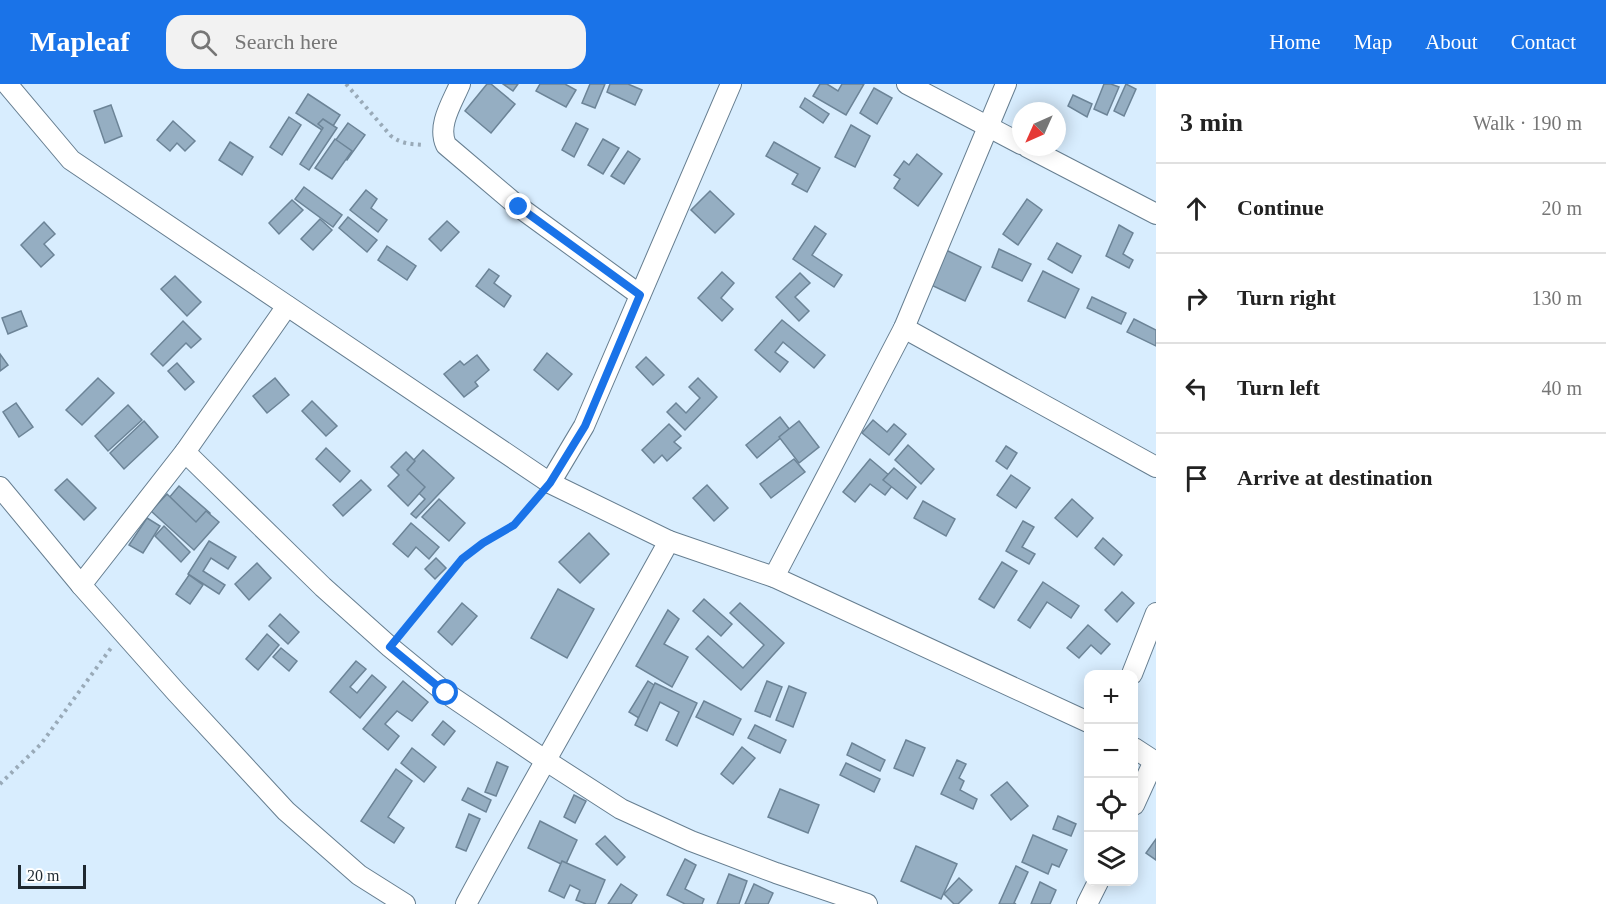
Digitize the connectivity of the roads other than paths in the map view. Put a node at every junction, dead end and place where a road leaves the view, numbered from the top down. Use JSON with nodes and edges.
{"nodes":[{"id":1,"x":8,"y":84,"type":"edge"},
{"id":2,"x":460,"y":84,"type":"edge"},
{"id":3,"x":731,"y":84,"type":"edge"},
{"id":4,"x":907,"y":84,"type":"edge"},
{"id":5,"x":1006,"y":84,"type":"edge"},
{"id":6,"x":988,"y":127,"type":"junction"},
{"id":7,"x":1012,"y":139,"type":"edge"},
{"id":8,"x":1044,"y":156,"type":"edge"},
{"id":9,"x":1156,"y":214,"type":"edge"},
{"id":10,"x":640,"y":295,"type":"junction"},
{"id":11,"x":287,"y":306,"type":"junction"},
{"id":12,"x":904,"y":328,"type":"junction"},
{"id":13,"x":185,"y":452,"type":"junction"},
{"id":14,"x":1156,"y":467,"type":"edge"},
{"id":15,"x":550,"y":483,"type":"junction"},
{"id":16,"x":0,"y":487,"type":"edge"},
{"id":17,"x":669,"y":541,"type":"junction"},
{"id":18,"x":774,"y":577,"type":"junction"},
{"id":19,"x":81,"y":585,"type":"junction"},
{"id":20,"x":1156,"y":613,"type":"edge"},
{"id":21,"x":1134,"y":670,"type":"edge"},
{"id":22,"x":1084,"y":720,"type":"edge"},
{"id":23,"x":1138,"y":751,"type":"edge"},
{"id":24,"x":545,"y":760,"type":"junction"},
{"id":25,"x":1155,"y":762,"type":"edge"},
{"id":26,"x":1138,"y":796,"type":"edge"},
{"id":27,"x":1096,"y":886,"type":"edge"},
{"id":28,"x":405,"y":904,"type":"edge"},
{"id":29,"x":466,"y":904,"type":"edge"},
{"id":30,"x":867,"y":904,"type":"edge"},
{"id":31,"x":1087,"y":904,"type":"edge"}],
"edges":[{"from":1,"to":11,"type":"street"},
{"from":2,"to":10,"type":"street"},
{"from":3,"to":10,"type":"street"},
{"from":4,"to":6,"type":"street"},
{"from":5,"to":6,"type":"street"},
{"from":6,"to":7,"type":"street"},
{"from":6,"to":12,"type":"street"},
{"from":8,"to":9,"type":"street"},
{"from":10,"to":15,"type":"street"},
{"from":11,"to":13,"type":"street"},
{"from":11,"to":15,"type":"street"},
{"from":12,"to":14,"type":"street"},
{"from":12,"to":18,"type":"street"},
{"from":13,"to":19,"type":"street"},
{"from":13,"to":24,"type":"street"},
{"from":15,"to":17,"type":"street"},
{"from":16,"to":19,"type":"street"},
{"from":17,"to":18,"type":"street"},
{"from":17,"to":24,"type":"street"},
{"from":18,"to":22,"type":"street"},
{"from":19,"to":28,"type":"street"},
{"from":20,"to":21,"type":"street"},
{"from":23,"to":25,"type":"street"},
{"from":24,"to":29,"type":"street"},
{"from":24,"to":30,"type":"street"},
{"from":25,"to":26,"type":"street"},
{"from":27,"to":31,"type":"street"}]}
